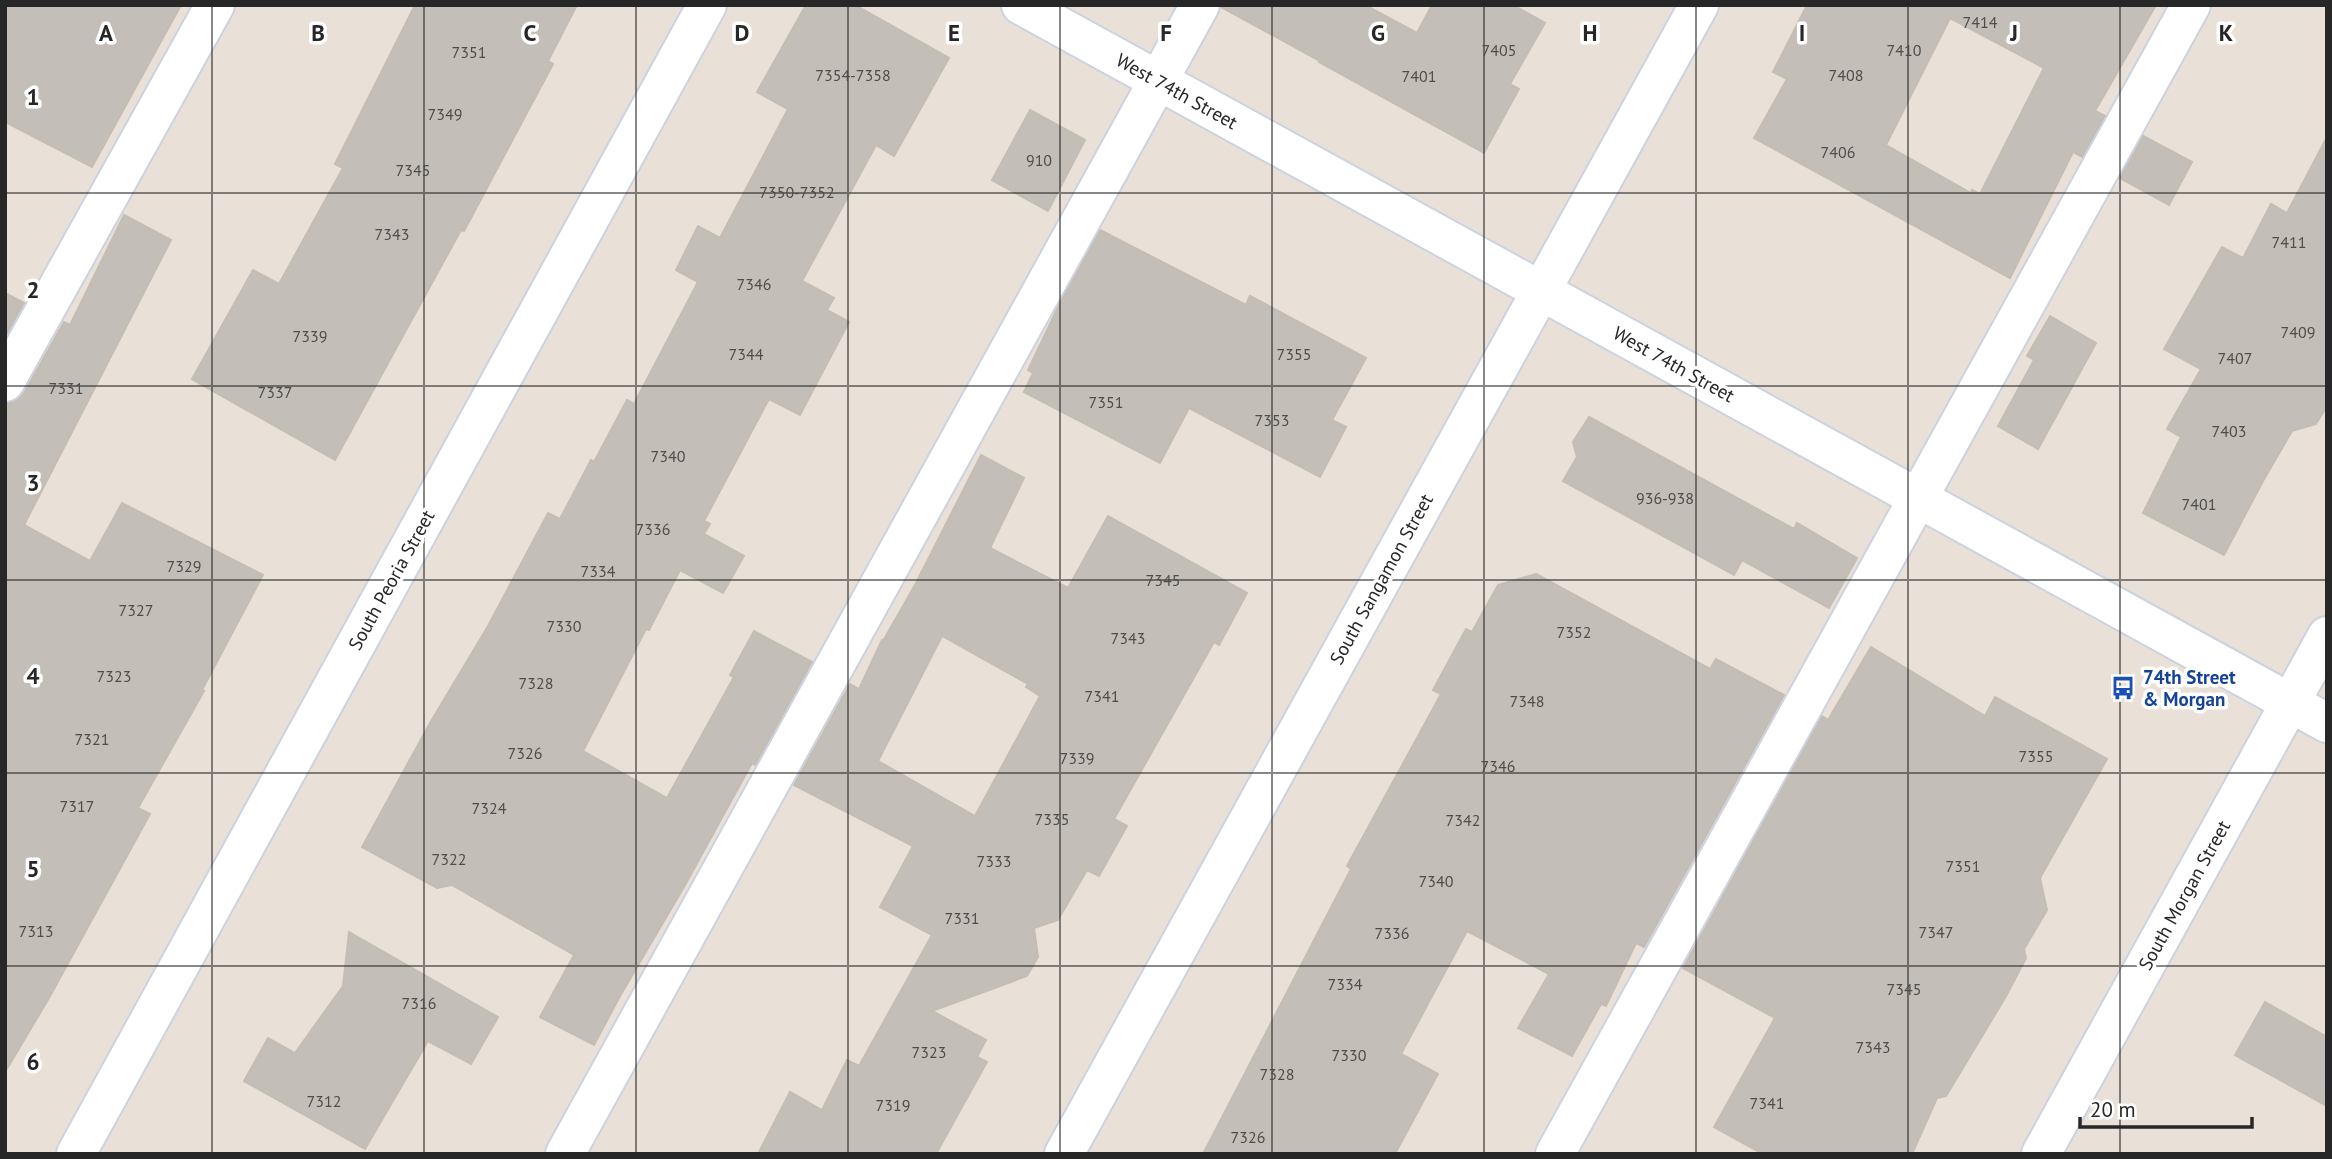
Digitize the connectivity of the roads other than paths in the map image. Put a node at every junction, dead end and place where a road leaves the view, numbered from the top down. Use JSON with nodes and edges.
{"nodes":[{"id":1,"x":215,"y":5,"type":"edge"},
{"id":2,"x":707,"y":5,"type":"edge"},
{"id":3,"x":1021,"y":5,"type":"edge"},
{"id":4,"x":1200,"y":5,"type":"edge"},
{"id":5,"x":1699,"y":5,"type":"edge"},
{"id":6,"x":2191,"y":5,"type":"edge"},
{"id":7,"x":1159,"y":81,"type":"junction"},
{"id":8,"x":1541,"y":291,"type":"junction"},
{"id":9,"x":5,"y":382,"type":"edge"},
{"id":10,"x":1918,"y":498,"type":"junction"},
{"id":11,"x":2327,"y":636,"type":"edge"},
{"id":12,"x":2290,"y":703,"type":"junction"},
{"id":13,"x":2327,"y":723,"type":"edge"},
{"id":14,"x":76,"y":1154,"type":"edge"},
{"id":15,"x":565,"y":1154,"type":"edge"},
{"id":16,"x":1064,"y":1154,"type":"edge"},
{"id":17,"x":1555,"y":1154,"type":"edge"},
{"id":18,"x":2041,"y":1154,"type":"edge"}],
"edges":[{"from":1,"to":9,"type":"street"},
{"from":2,"to":14,"type":"street","name":"South Peoria Street"},
{"from":3,"to":7,"type":"street","name":"West 74th Street"},
{"from":4,"to":7,"type":"street"},
{"from":5,"to":8,"type":"street","name":"South Sangamon Street"},
{"from":6,"to":10,"type":"street"},
{"from":7,"to":8,"type":"street","name":"West 74th Street"},
{"from":7,"to":15,"type":"street"},
{"from":8,"to":10,"type":"street","name":"West 74th Street"},
{"from":8,"to":16,"type":"street","name":"South Sangamon Street"},
{"from":10,"to":12,"type":"street","name":"West 74th Street"},
{"from":10,"to":17,"type":"street"},
{"from":11,"to":12,"type":"street","name":"South Morgan Street"},
{"from":12,"to":13,"type":"street","name":"West 74th Street"},
{"from":12,"to":18,"type":"street","name":"South Morgan Street"}]}
